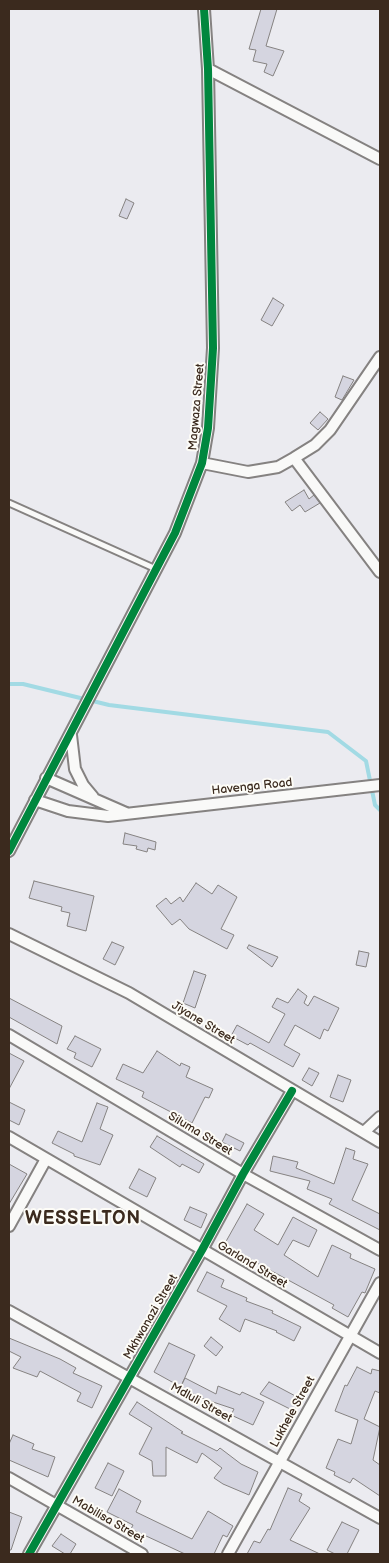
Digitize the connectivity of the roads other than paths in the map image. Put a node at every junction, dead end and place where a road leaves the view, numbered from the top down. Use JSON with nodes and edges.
{"nodes":[{"id":1,"x":204,"y":9,"type":"edge"},
{"id":2,"x":208,"y":69,"type":"junction"},
{"id":3,"x":380,"y":159,"type":"edge"},
{"id":4,"x":380,"y":357,"type":"edge"},
{"id":5,"x":294,"y":458,"type":"junction"},
{"id":6,"x":202,"y":464,"type":"junction"},
{"id":7,"x":9,"y":503,"type":"edge"},
{"id":8,"x":156,"y":569,"type":"junction"},
{"id":9,"x":380,"y":572,"type":"edge"},
{"id":10,"x":70,"y":734,"type":"junction"},
{"id":11,"x":46,"y":778,"type":"junction"},
{"id":12,"x":380,"y":785,"type":"edge"},
{"id":13,"x":36,"y":800,"type":"junction"},
{"id":14,"x":96,"y":800,"type":"junction"},
{"id":15,"x":127,"y":813,"type":"junction"},
{"id":16,"x":9,"y":827,"type":"edge"},
{"id":17,"x":18,"y":834,"type":"junction"},
{"id":18,"x":9,"y":851,"type":"edge"},
{"id":19,"x":9,"y":934,"type":"edge"},
{"id":20,"x":9,"y":1035,"type":"edge"},
{"id":21,"x":292,"y":1091,"type":"junction"},
{"id":22,"x":380,"y":1117,"type":"edge"},
{"id":23,"x":364,"y":1132,"type":"junction"},
{"id":24,"x":9,"y":1137,"type":"edge"},
{"id":25,"x":380,"y":1142,"type":"edge"},
{"id":26,"x":46,"y":1159,"type":"junction"},
{"id":27,"x":243,"y":1174,"type":"junction"},
{"id":28,"x":9,"y":1226,"type":"edge"},
{"id":29,"x":202,"y":1250,"type":"junction"},
{"id":30,"x":380,"y":1250,"type":"edge"},
{"id":31,"x":380,"y":1283,"type":"edge"},
{"id":32,"x":9,"y":1312,"type":"edge"},
{"id":33,"x":350,"y":1337,"type":"junction"},
{"id":34,"x":380,"y":1353,"type":"edge"},
{"id":35,"x":129,"y":1378,"type":"junction"},
{"id":36,"x":279,"y":1461,"type":"junction"},
{"id":37,"x":9,"y":1478,"type":"edge"},
{"id":38,"x":57,"y":1505,"type":"junction"},
{"id":39,"x":380,"y":1518,"type":"edge"},
{"id":40,"x":29,"y":1554,"type":"edge"},
{"id":41,"x":142,"y":1554,"type":"edge"},
{"id":42,"x":228,"y":1554,"type":"edge"}],
"edges":[{"from":1,"to":2,"type":"street","name":"Magwaza Street"},
{"from":2,"to":3,"type":"street"},
{"from":2,"to":6,"type":"street","name":"Magwaza Street"},
{"from":4,"to":5,"type":"street"},
{"from":5,"to":6,"type":"street"},
{"from":5,"to":9,"type":"street"},
{"from":6,"to":8,"type":"street","name":"Magwaza Street"},
{"from":7,"to":8,"type":"lane"},
{"from":8,"to":10,"type":"street","name":"Magwaza Street"},
{"from":10,"to":11,"type":"street","name":"Magwaza Street"},
{"from":10,"to":14,"type":"street"},
{"from":11,"to":13,"type":"street","name":"Magwaza Street"},
{"from":11,"to":14,"type":"street","name":"Havenga Road"},
{"from":12,"to":15,"type":"street","name":"Havenga Road"},
{"from":13,"to":15,"type":"street","name":"Havenga Road"},
{"from":13,"to":17,"type":"street","name":"Magwaza Street"},
{"from":14,"to":15,"type":"street","name":"Havenga Road"},
{"from":16,"to":17,"type":"street"},
{"from":17,"to":18,"type":"street","name":"Magwaza Street"},
{"from":19,"to":21,"type":"street","name":"Jiyane Street"},
{"from":20,"to":27,"type":"street","name":"Siluma Street"},
{"from":21,"to":23,"type":"street","name":"Jiyane Street"},
{"from":21,"to":27,"type":"street","name":"Mkhwanazi Street"},
{"from":22,"to":23,"type":"street"},
{"from":23,"to":25,"type":"street","name":"Jiyane Street"},
{"from":24,"to":26,"type":"street","name":"Garland Street"},
{"from":26,"to":28,"type":"street"},
{"from":26,"to":29,"type":"street","name":"Garland Street"},
{"from":27,"to":29,"type":"street","name":"Mkhwanazi Street"},
{"from":27,"to":30,"type":"street","name":"Siluma Street"},
{"from":29,"to":33,"type":"street","name":"Garland Street"},
{"from":29,"to":35,"type":"street","name":"Mkhwanazi Street"},
{"from":31,"to":33,"type":"street","name":"Lukhele Street"},
{"from":32,"to":35,"type":"street","name":"Mdluli Street"},
{"from":33,"to":34,"type":"street","name":"Garland Street"},
{"from":33,"to":36,"type":"street","name":"Lukhele Street"},
{"from":35,"to":36,"type":"street","name":"Mdluli Street"},
{"from":35,"to":38,"type":"street","name":"Mkhwanazi Street"},
{"from":36,"to":39,"type":"street","name":"Mdluli Street"},
{"from":36,"to":42,"type":"street","name":"Lukhele Street"},
{"from":37,"to":38,"type":"street","name":"Mabilisa Street"},
{"from":38,"to":40,"type":"street","name":"Mkhwanazi Street"},
{"from":38,"to":41,"type":"street","name":"Mabilisa Street"}]}
